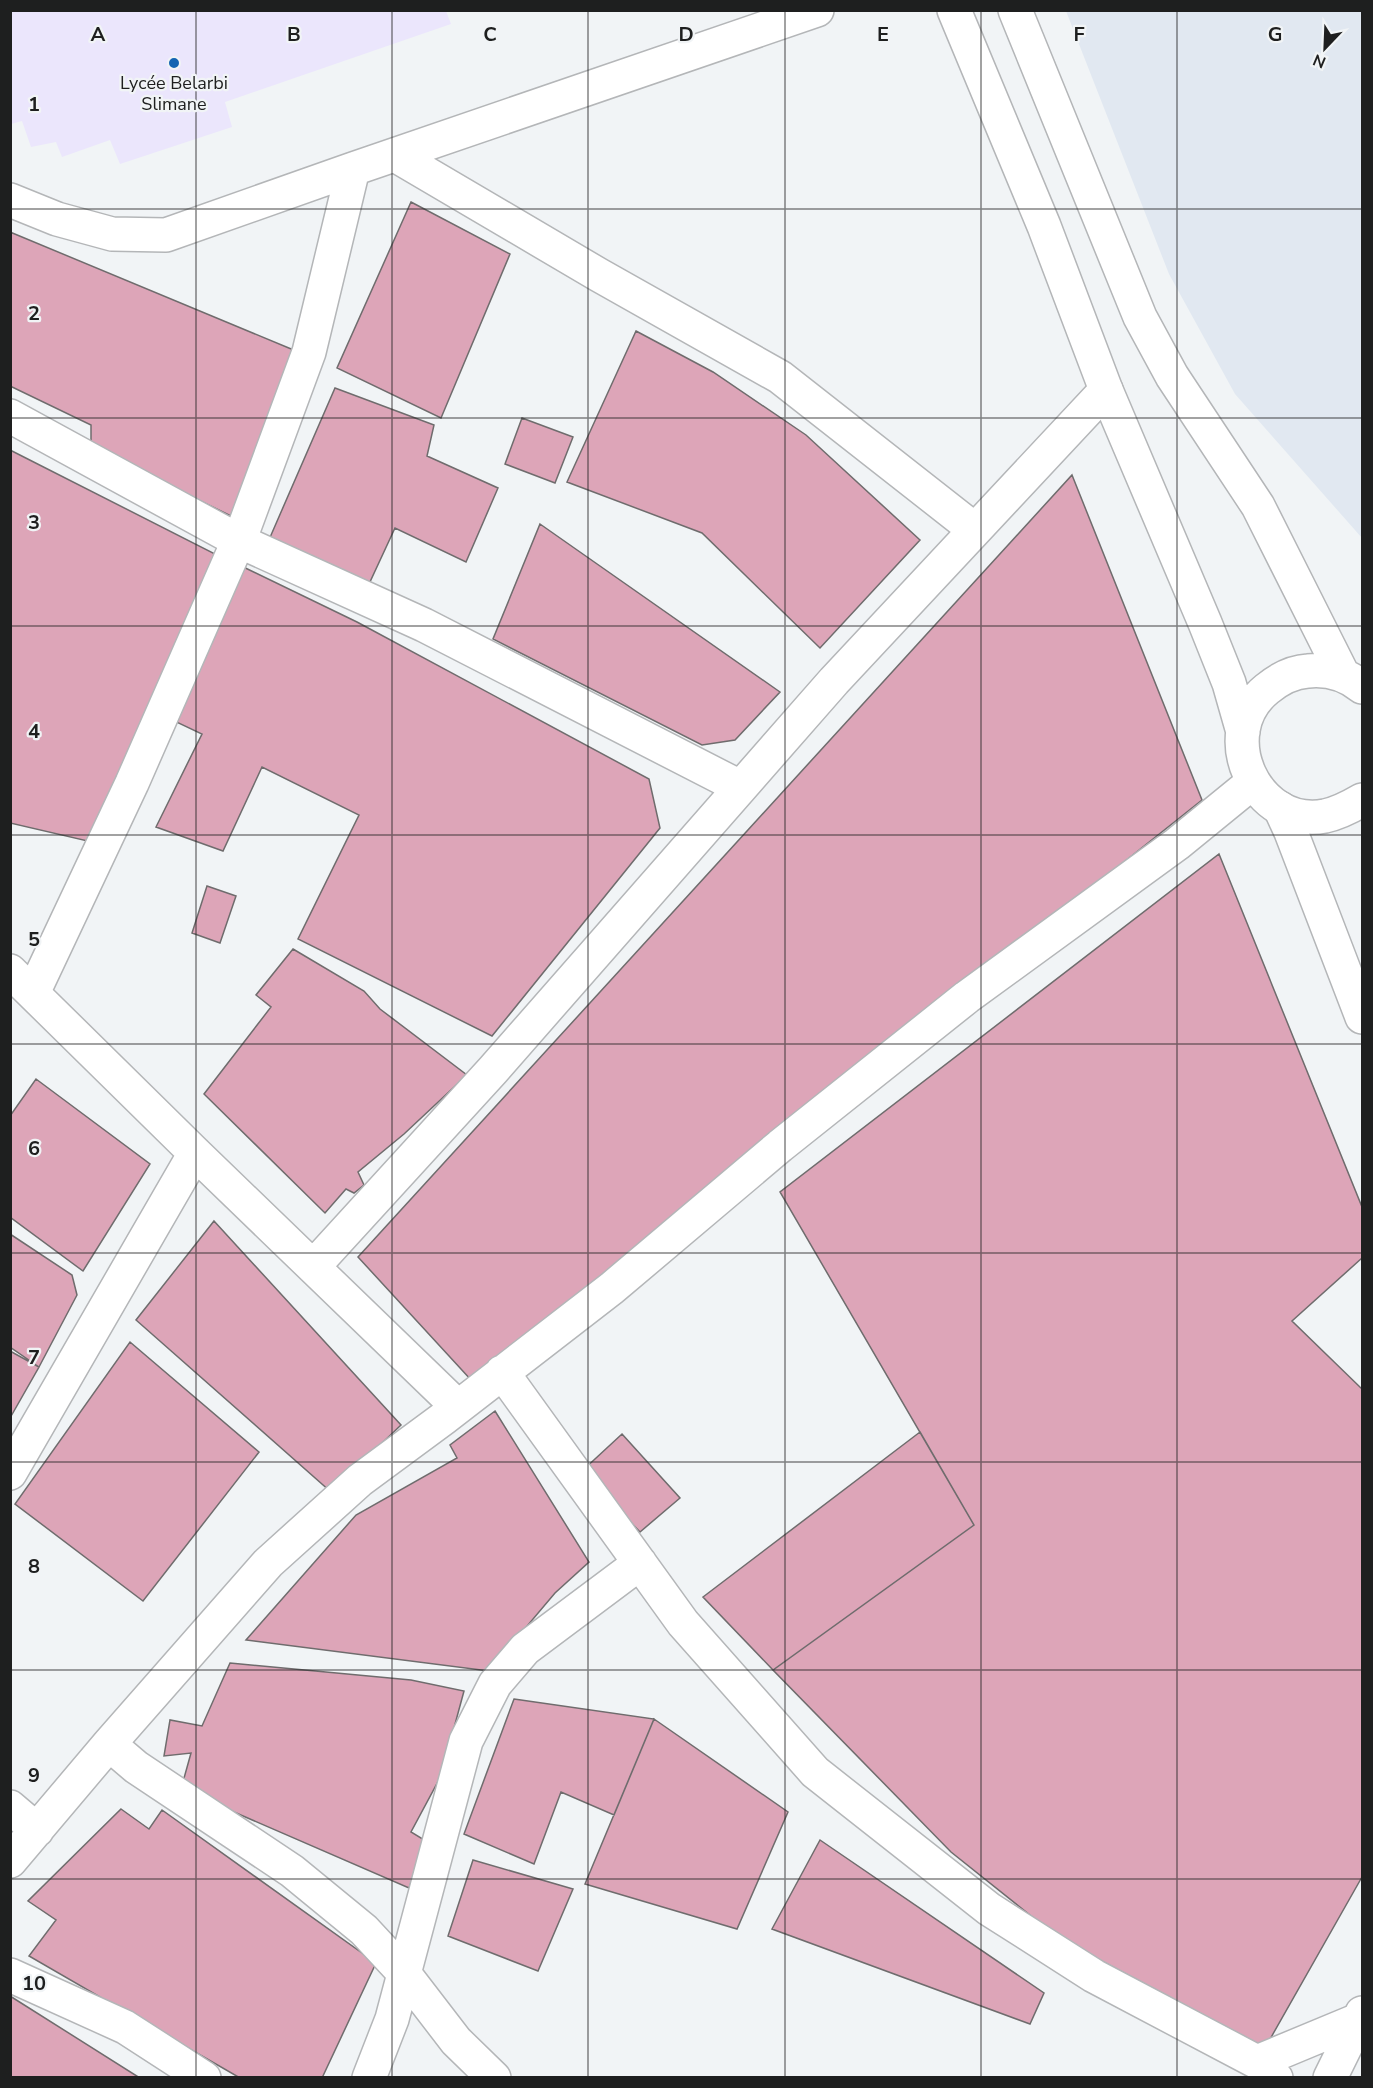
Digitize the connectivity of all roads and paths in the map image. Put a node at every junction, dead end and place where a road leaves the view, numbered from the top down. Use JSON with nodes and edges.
{"nodes":[{"id":1,"x":817,"y":10,"type":"edge"},
{"id":2,"x":954,"y":10,"type":"edge"},
{"id":3,"x":1015,"y":10,"type":"edge"},
{"id":4,"x":395,"y":155,"type":"junction"},
{"id":5,"x":353,"y":169,"type":"junction"},
{"id":6,"x":10,"y":200,"type":"edge"},
{"id":7,"x":1106,"y":390,"type":"junction"},
{"id":8,"x":10,"y":416,"type":"edge"},
{"id":9,"x":975,"y":531,"type":"junction"},
{"id":10,"x":239,"y":541,"type":"junction"},
{"id":11,"x":1353,"y":681,"type":"edge"},
{"id":12,"x":1243,"y":732,"type":"junction"},
{"id":13,"x":1253,"y":782,"type":"junction"},
{"id":14,"x":740,"y":787,"type":"junction"},
{"id":15,"x":1362,"y":800,"type":"edge"},
{"id":16,"x":1280,"y":808,"type":"junction"},
{"id":17,"x":22,"y":982,"type":"edge"},
{"id":18,"x":1362,"y":1017,"type":"edge"},
{"id":19,"x":195,"y":1154,"type":"junction"},
{"id":20,"x":313,"y":1267,"type":"junction"},
{"id":21,"x":502,"y":1372,"type":"junction"},
{"id":22,"x":458,"y":1407,"type":"junction"},
{"id":23,"x":12,"y":1469,"type":"edge"},
{"id":24,"x":640,"y":1563,"type":"junction"},
{"id":25,"x":109,"y":1744,"type":"junction"},
{"id":26,"x":10,"y":1807,"type":"edge"},
{"id":27,"x":37,"y":1830,"type":"junction"},
{"id":28,"x":10,"y":1861,"type":"edge"},
{"id":29,"x":404,"y":1972,"type":"junction"},
{"id":30,"x":10,"y":1975,"type":"edge"},
{"id":31,"x":1361,"y":2018,"type":"edge"},
{"id":32,"x":1267,"y":2070,"type":"edge"},
{"id":33,"x":204,"y":2078,"type":"edge"},
{"id":34,"x":369,"y":2078,"type":"edge"},
{"id":35,"x":494,"y":2078,"type":"edge"},
{"id":36,"x":1330,"y":2078,"type":"edge"}],
"edges":[{"from":1,"to":4,"type":"street"},
{"from":2,"to":7,"type":"street"},
{"from":3,"to":11,"type":"street"},
{"from":4,"to":5,"type":"street"},
{"from":4,"to":9,"type":"street"},
{"from":5,"to":6,"type":"street"},
{"from":5,"to":10,"type":"street"},
{"from":7,"to":9,"type":"street"},
{"from":7,"to":12,"type":"street"},
{"from":8,"to":10,"type":"street"},
{"from":9,"to":14,"type":"street"},
{"from":10,"to":14,"type":"street"},
{"from":10,"to":17,"type":"street"},
{"from":11,"to":12,"type":"street"},
{"from":12,"to":13,"type":"street"},
{"from":13,"to":16,"type":"street"},
{"from":13,"to":21,"type":"street"},
{"from":14,"to":20,"type":"street"},
{"from":15,"to":16,"type":"street"},
{"from":16,"to":18,"type":"street"},
{"from":17,"to":19,"type":"street"},
{"from":19,"to":20,"type":"street"},
{"from":19,"to":23,"type":"street"},
{"from":20,"to":22,"type":"street"},
{"from":21,"to":22,"type":"street"},
{"from":21,"to":24,"type":"street"},
{"from":22,"to":25,"type":"street"},
{"from":24,"to":29,"type":"street"},
{"from":24,"to":32,"type":"street"},
{"from":25,"to":27,"type":"street"},
{"from":25,"to":29,"type":"street"},
{"from":26,"to":27,"type":"street"},
{"from":27,"to":28,"type":"street"},
{"from":29,"to":34,"type":"street"},
{"from":29,"to":35,"type":"street"},
{"from":30,"to":33,"type":"street"},
{"from":31,"to":32,"type":"street"},
{"from":31,"to":36,"type":"street"}]}
